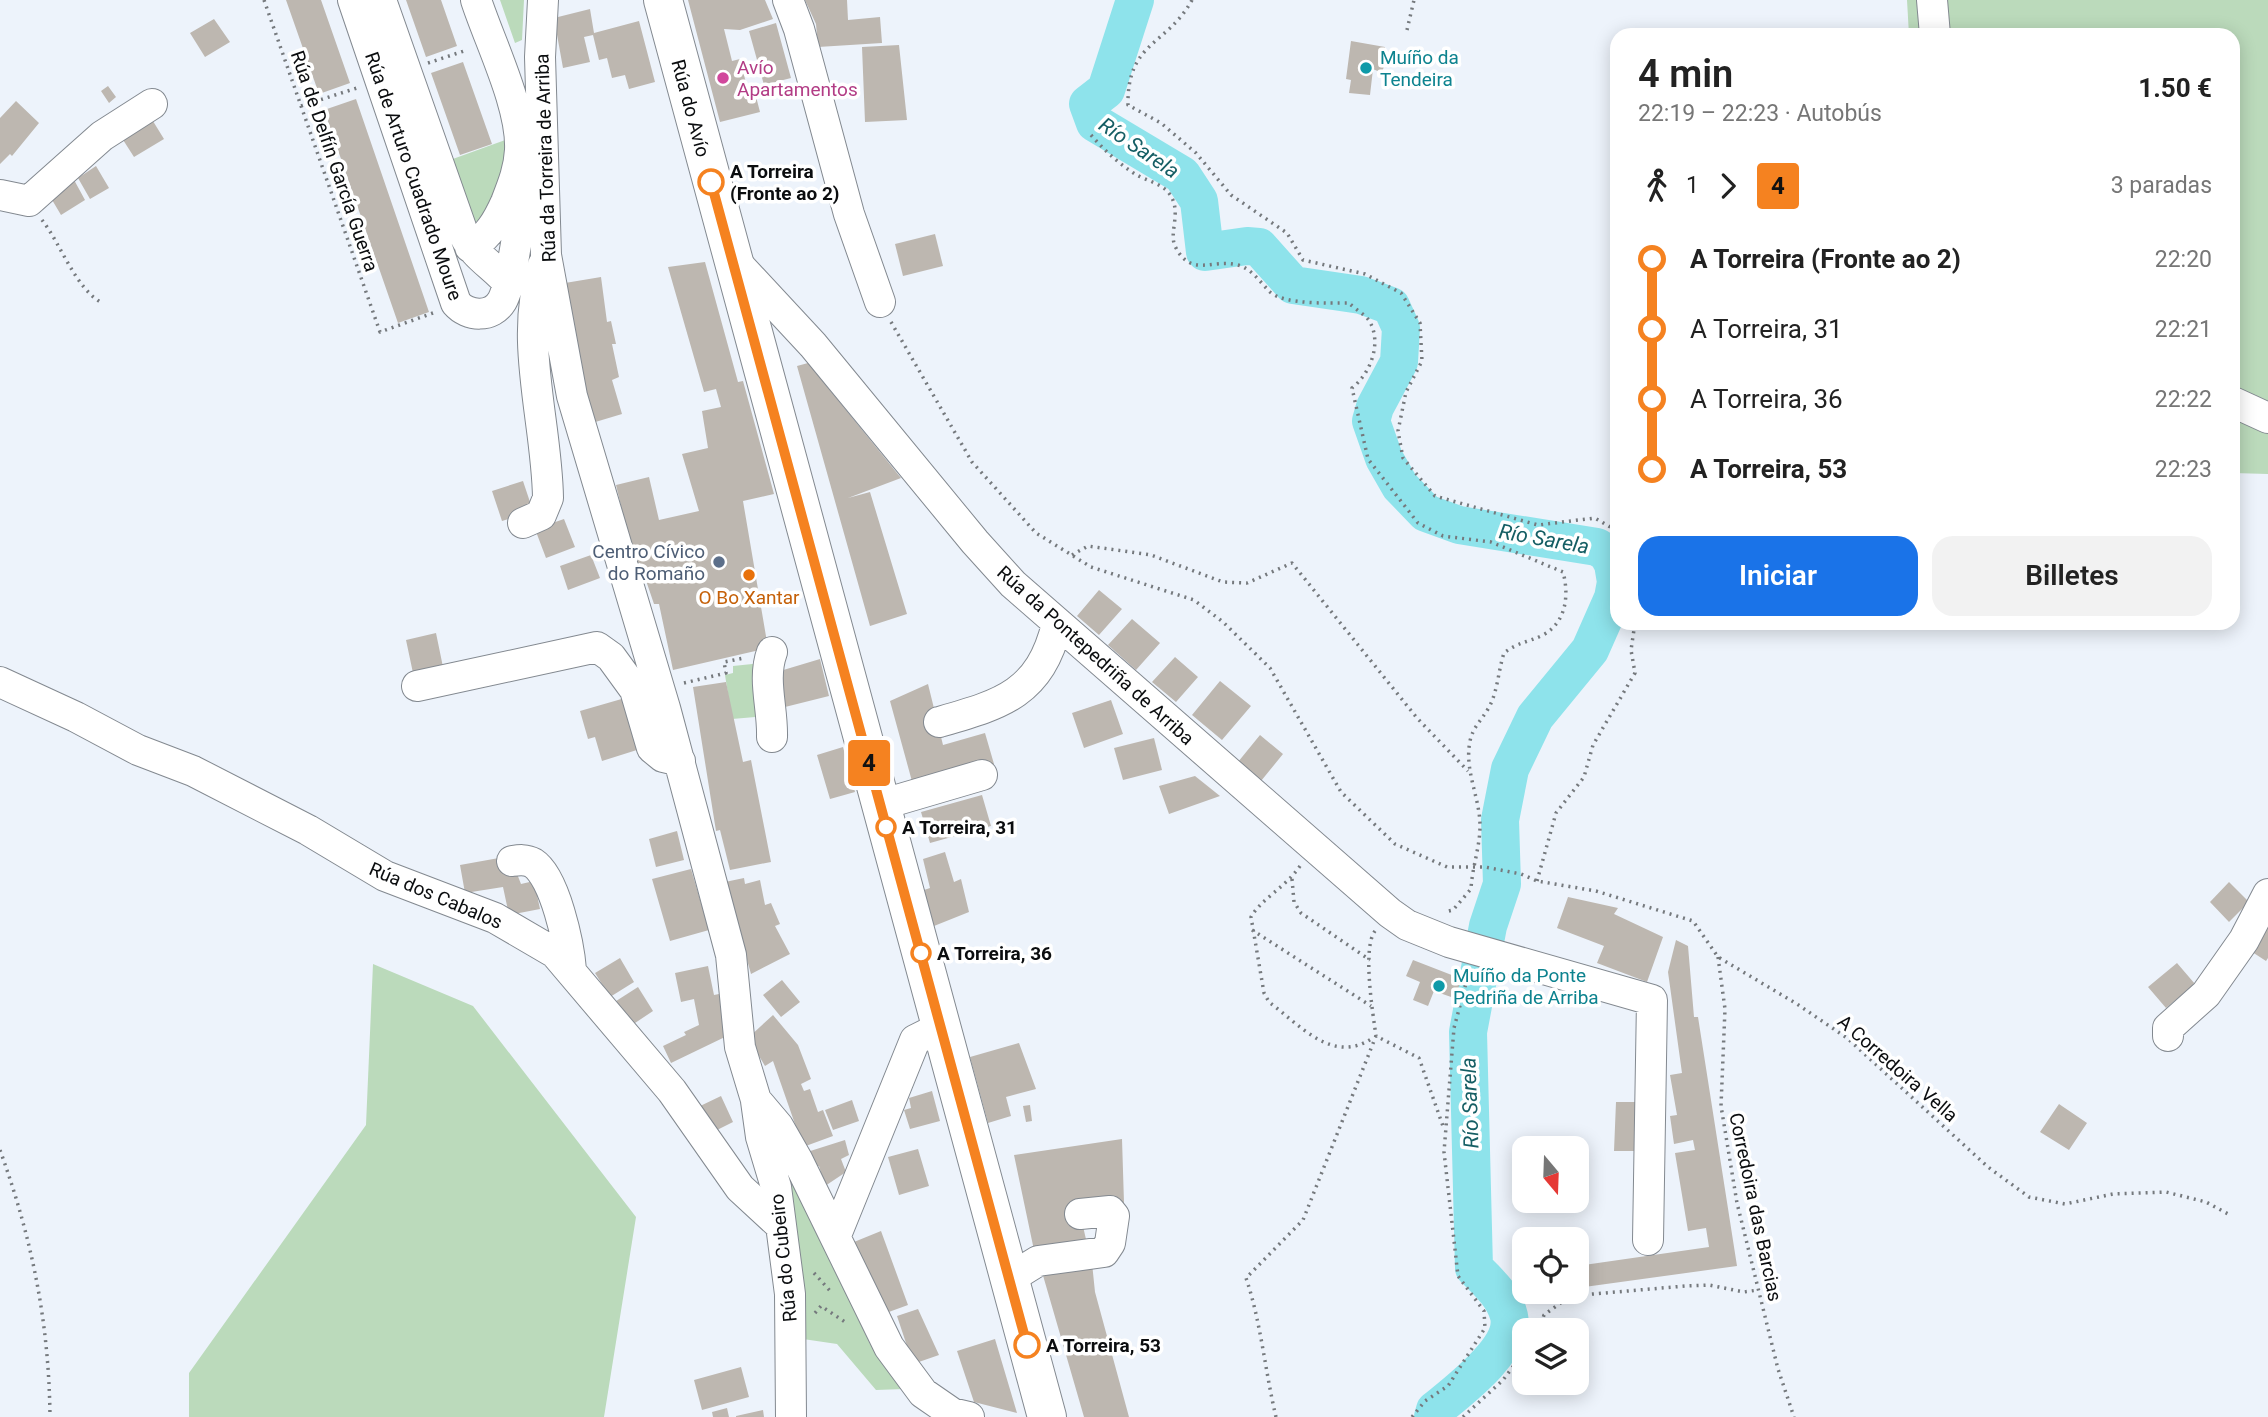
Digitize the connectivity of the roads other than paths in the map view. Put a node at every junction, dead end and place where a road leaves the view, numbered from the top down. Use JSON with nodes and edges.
{"nodes":[{"id":1,"x":353,"y":0,"type":"edge"},
{"id":2,"x":381,"y":0,"type":"edge"},
{"id":3,"x":476,"y":0,"type":"edge"},
{"id":4,"x":543,"y":0,"type":"edge"},
{"id":5,"x":663,"y":0,"type":"edge"},
{"id":6,"x":788,"y":0,"type":"edge"},
{"id":7,"x":1932,"y":0,"type":"edge"},
{"id":8,"x":1934,"y":28,"type":"edge"},
{"id":9,"x":540,"y":57,"type":"junction"},
{"id":10,"x":506,"y":85,"type":"junction"},
{"id":11,"x":152,"y":104,"type":"dead end"},
{"id":12,"x":533,"y":125,"type":"junction"},
{"id":13,"x":0,"y":195,"type":"edge"},
{"id":14,"x":470,"y":247,"type":"junction"},
{"id":15,"x":546,"y":255,"type":"junction"},
{"id":16,"x":731,"y":257,"type":"junction"},
{"id":17,"x":509,"y":284,"type":"junction"},
{"id":18,"x":880,"y":302,"type":"road end"},
{"id":19,"x":2240,"y":405,"type":"edge"},
{"id":20,"x":2268,"y":418,"type":"edge"},
{"id":21,"x":523,"y":523,"type":"dead end"},
{"id":22,"x":1057,"y":624,"type":"junction"},
{"id":23,"x":760,"y":655,"type":"road end"},
{"id":24,"x":0,"y":682,"type":"edge"},
{"id":25,"x":417,"y":686,"type":"dead end"},
{"id":26,"x":939,"y":723,"type":"dead end"},
{"id":27,"x":772,"y":737,"type":"dead end"},
{"id":28,"x":680,"y":761,"type":"junction"},
{"id":29,"x":982,"y":775,"type":"dead end"},
{"id":30,"x":880,"y":805,"type":"junction"},
{"id":31,"x":512,"y":861,"type":"dead end"},
{"id":32,"x":2268,"y":894,"type":"edge"},
{"id":33,"x":571,"y":970,"type":"junction"},
{"id":34,"x":941,"y":1027,"type":"junction"},
{"id":35,"x":2168,"y":1036,"type":"dead end"},
{"id":36,"x":756,"y":1100,"type":"junction"},
{"id":37,"x":1080,"y":1214,"type":"dead end"},
{"id":38,"x":779,"y":1224,"type":"junction"},
{"id":39,"x":836,"y":1235,"type":"junction"},
{"id":40,"x":1648,"y":1240,"type":"dead end"},
{"id":41,"x":1009,"y":1279,"type":"junction"},
{"id":42,"x":791,"y":1417,"type":"edge"},
{"id":43,"x":969,"y":1417,"type":"edge"},
{"id":44,"x":1047,"y":1417,"type":"edge"}],
"edges":[{"from":1,"to":17,"type":"street","name":"Rúa de Arturo Cuadrado Moure"},
{"from":2,"to":14,"type":"street","name":"Rúa de Arturo Cuadrado Moure"},
{"from":3,"to":10,"type":"street"},
{"from":4,"to":9,"type":"street","name":"Rúa da Torreira de Arriba"},
{"from":5,"to":16,"type":"main road","name":"Rúa do Avío"},
{"from":6,"to":18,"type":"street"},
{"from":7,"to":8,"type":"street"},
{"from":9,"to":10,"type":"street"},
{"from":9,"to":12,"type":"street","name":"Rúa da Torreira de Arriba"},
{"from":10,"to":12,"type":"street"},
{"from":11,"to":13,"type":"street"},
{"from":12,"to":14,"type":"street"},
{"from":12,"to":15,"type":"street","name":"Rúa da Torreira de Arriba"},
{"from":12,"to":17,"type":"street"},
{"from":14,"to":17,"type":"street","name":"Rúa de Arturo Cuadrado Moure"},
{"from":15,"to":21,"type":"street"},
{"from":15,"to":28,"type":"street","name":"Rúa da Torreira de Arriba"},
{"from":16,"to":22,"type":"street","name":"Rúa da Pontepedriña de Arriba"},
{"from":16,"to":30,"type":"main road","name":"Rúa do Avío"},
{"from":19,"to":20,"type":"street"},
{"from":22,"to":26,"type":"street"},
{"from":22,"to":40,"type":"street","name":"Rúa da Pontepedriña de Arriba"},
{"from":23,"to":27,"type":"street"},
{"from":24,"to":33,"type":"street","name":"Rúa dos Cabalos"},
{"from":25,"to":28,"type":"street"},
{"from":28,"to":36,"type":"street","name":"Rúa da Torreira de Arriba"},
{"from":29,"to":30,"type":"street"},
{"from":30,"to":34,"type":"main road","name":"Rúa do Avío"},
{"from":31,"to":33,"type":"street"},
{"from":32,"to":35,"type":"street"},
{"from":33,"to":38,"type":"street","name":"Rúa dos Cabalos"},
{"from":34,"to":39,"type":"street"},
{"from":34,"to":41,"type":"main road","name":"Rúa do Avío"},
{"from":36,"to":38,"type":"street","name":"Rúa do Cubeiro"},
{"from":36,"to":39,"type":"street","name":"Rúa da Torreira de Arriba"},
{"from":37,"to":41,"type":"street"},
{"from":38,"to":42,"type":"street","name":"Rúa do Cubeiro"},
{"from":39,"to":43,"type":"street","name":"Rúa da Torreira de Arriba"},
{"from":41,"to":44,"type":"main road","name":"Rúa do Avío"}]}
